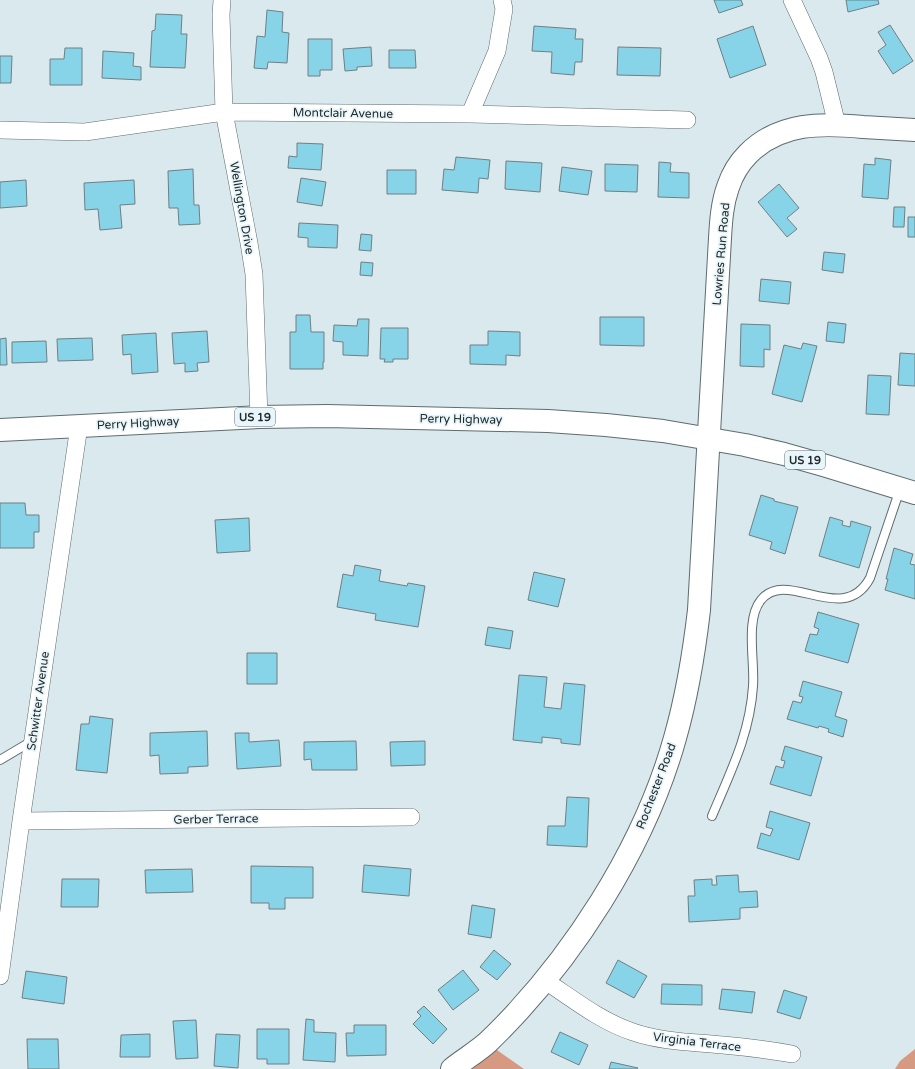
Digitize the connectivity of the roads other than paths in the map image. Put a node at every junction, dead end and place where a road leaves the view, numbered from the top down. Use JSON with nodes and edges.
{"nodes":[{"id":1,"x":222,"y":0,"type":"edge"},
{"id":2,"x":502,"y":0,"type":"edge"},
{"id":3,"x":792,"y":0,"type":"edge"},
{"id":4,"x":224,"y":112,"type":"junction"},
{"id":5,"x":470,"y":114,"type":"junction"},
{"id":6,"x":687,"y":120,"type":"dead end"},
{"id":7,"x":837,"y":124,"type":"junction"},
{"id":8,"x":0,"y":130,"type":"edge"},
{"id":9,"x":915,"y":130,"type":"edge"},
{"id":10,"x":259,"y":417,"type":"junction"},
{"id":11,"x":79,"y":426,"type":"junction"},
{"id":12,"x":0,"y":430,"type":"edge"},
{"id":13,"x":708,"y":438,"type":"junction"},
{"id":14,"x":908,"y":490,"type":"edge"},
{"id":15,"x":33,"y":740,"type":"junction"},
{"id":16,"x":0,"y":760,"type":"edge"},
{"id":17,"x":712,"y":816,"type":"dead end"},
{"id":18,"x":411,"y":817,"type":"dead end"},
{"id":19,"x":21,"y":821,"type":"junction"},
{"id":20,"x":0,"y":976,"type":"edge"},
{"id":21,"x":544,"y":980,"type":"junction"},
{"id":22,"x":792,"y":1054,"type":"dead end"},
{"id":23,"x":452,"y":1069,"type":"edge"}],
"edges":[{"from":1,"to":4,"type":"street","name":"Wellington Drive"},
{"from":2,"to":5,"type":"street"},
{"from":3,"to":7,"type":"street"},
{"from":4,"to":5,"type":"street","name":"Montclair Avenue"},
{"from":4,"to":8,"type":"street","name":"Montclair Avenue"},
{"from":4,"to":10,"type":"street","name":"Wellington Drive"},
{"from":5,"to":6,"type":"street","name":"Montclair Avenue"},
{"from":7,"to":9,"type":"street","name":"Lowries Run Road"},
{"from":7,"to":13,"type":"street","name":"Lowries Run Road"},
{"from":10,"to":11,"type":"street","name":"Perry Highway","number":"US 19"},
{"from":10,"to":13,"type":"street","name":"Perry Highway","number":"US 19"},
{"from":11,"to":12,"type":"street","name":"Perry Highway","number":"US 19"},
{"from":11,"to":15,"type":"street","name":"Schwitter Avenue"},
{"from":13,"to":14,"type":"street","name":"Perry Highway","number":"US 19"},
{"from":13,"to":21,"type":"street","name":"Rochester Road"},
{"from":14,"to":17,"type":"lane"},
{"from":15,"to":16,"type":"lane"},
{"from":15,"to":19,"type":"street","name":"Schwitter Avenue"},
{"from":18,"to":19,"type":"street","name":"Gerber Terrace"},
{"from":19,"to":20,"type":"street","name":"Schwitter Avenue"},
{"from":21,"to":22,"type":"street","name":"Virginia Terrace"},
{"from":21,"to":23,"type":"street","name":"Rochester Road"}]}
